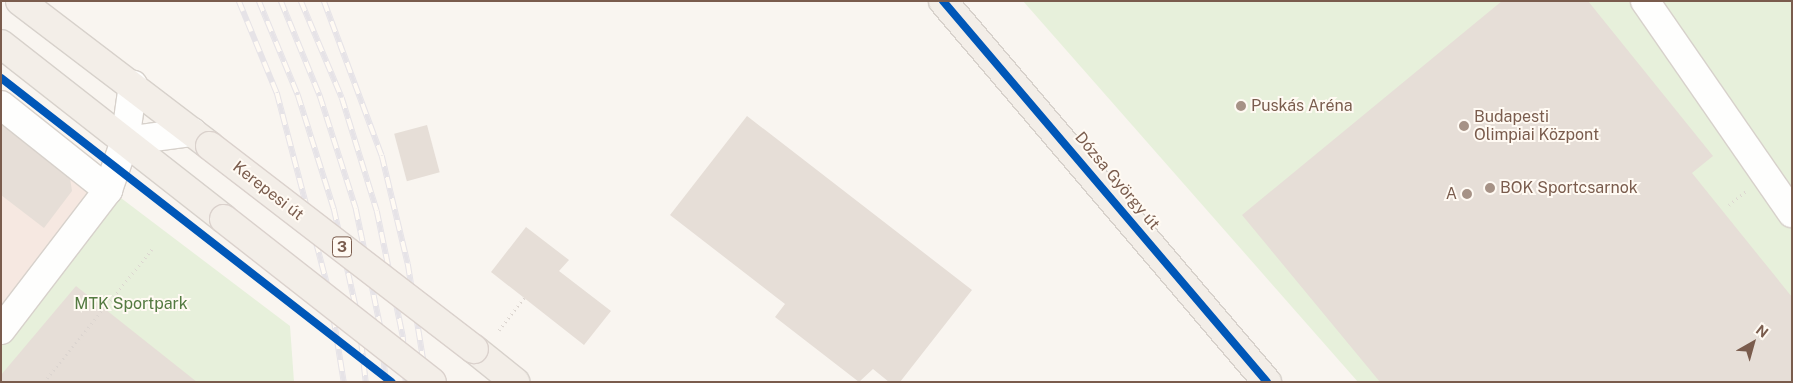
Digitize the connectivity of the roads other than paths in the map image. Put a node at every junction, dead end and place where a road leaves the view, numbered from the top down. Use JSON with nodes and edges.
{"nodes":[{"id":1,"x":20,"y":1,"type":"edge"},
{"id":2,"x":943,"y":1,"type":"edge"},
{"id":3,"x":1645,"y":1,"type":"edge"},
{"id":4,"x":1,"y":44,"type":"edge"},
{"id":5,"x":133,"y":85,"type":"junction"},
{"id":6,"x":1,"y":105,"type":"edge"},
{"id":7,"x":201,"y":139,"type":"junction"},
{"id":8,"x":125,"y":141,"type":"junction"},
{"id":9,"x":108,"y":190,"type":"junction"},
{"id":10,"x":1792,"y":213,"type":"edge"},
{"id":11,"x":1,"y":330,"type":"edge"},
{"id":12,"x":432,"y":382,"type":"edge"},
{"id":13,"x":515,"y":382,"type":"edge"},
{"id":14,"x":1267,"y":382,"type":"edge"}],
"edges":[{"from":1,"to":5,"type":"main road","name":"Kerepesi út","number":"3"},
{"from":2,"to":14,"type":"main road","name":"Dózsa György út"},
{"from":3,"to":10,"type":"lane"},
{"from":4,"to":8,"type":"main road"},
{"from":5,"to":7,"type":"main road","name":"Kerepesi út","number":"3"},
{"from":5,"to":8,"type":"lane"},
{"from":6,"to":9,"type":"lane"},
{"from":7,"to":8,"type":"lane"},
{"from":7,"to":13,"type":"main road","name":"Kerepesi út","number":"3","bridge":true},
{"from":8,"to":9,"type":"lane"},
{"from":8,"to":12,"type":"main road","bridge":true},
{"from":9,"to":11,"type":"lane"}]}
